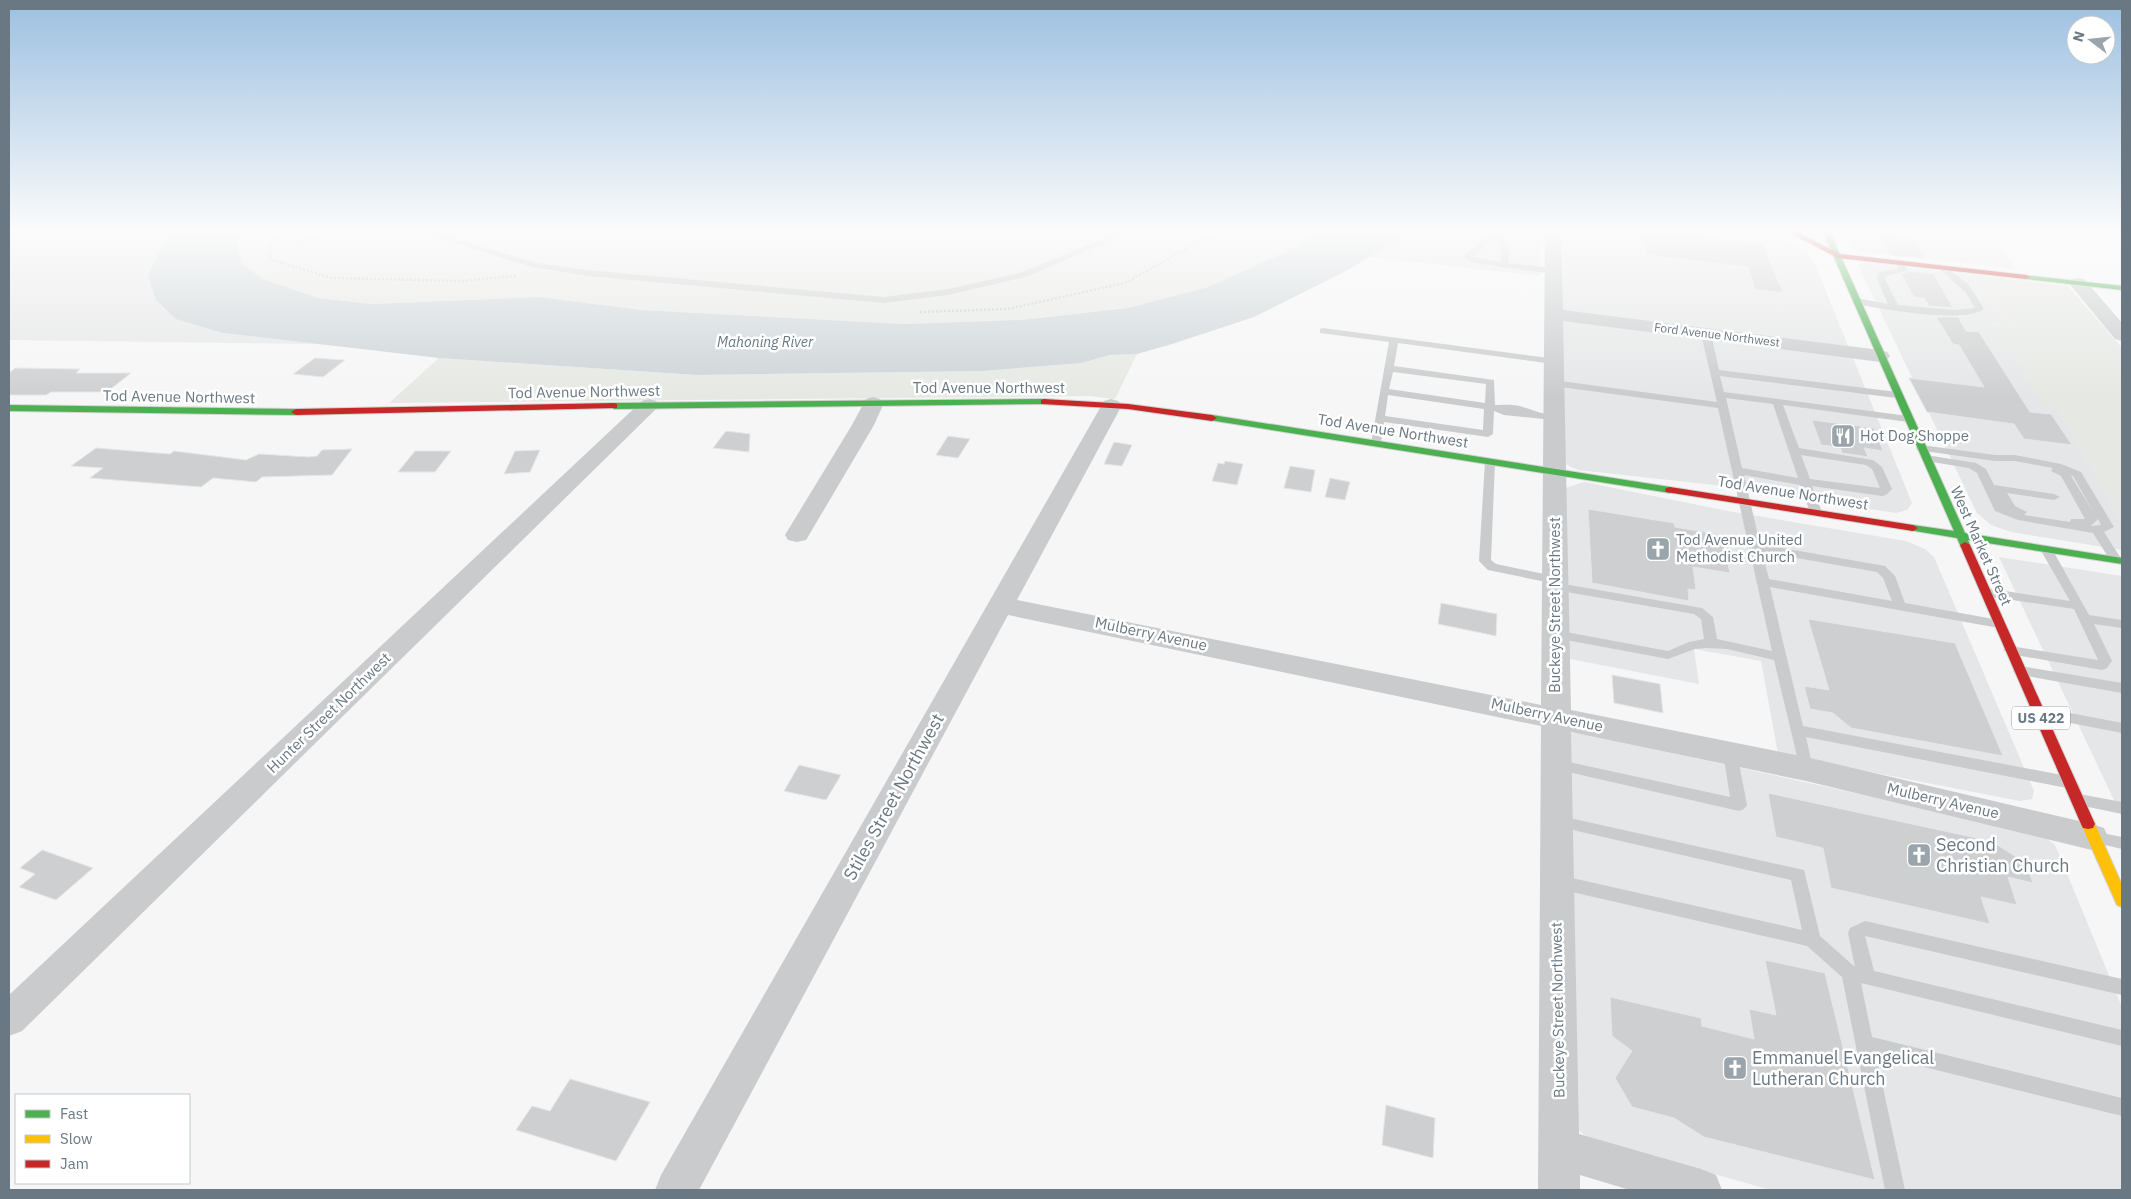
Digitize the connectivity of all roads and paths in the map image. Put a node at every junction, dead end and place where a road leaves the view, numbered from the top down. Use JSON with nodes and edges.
{"nodes":[{"id":1,"x":724,"y":286,"type":"edge"},
{"id":2,"x":973,"y":286,"type":"edge"},
{"id":3,"x":1553,"y":286,"type":"edge"},
{"id":4,"x":1850,"y":286,"type":"edge"},
{"id":5,"x":1884,"y":286,"type":"edge"},
{"id":6,"x":1963,"y":286,"type":"edge"},
{"id":7,"x":2080,"y":286,"type":"edge"},
{"id":8,"x":2104,"y":286,"type":"edge"},
{"id":9,"x":2122,"y":288,"type":"edge"},
{"id":10,"x":1856,"y":301,"type":"junction"},
{"id":11,"x":1894,"y":306,"type":"junction"},
{"id":12,"x":1553,"y":314,"type":"junction"},
{"id":13,"x":1323,"y":331,"type":"dead end"},
{"id":14,"x":1706,"y":334,"type":"junction"},
{"id":15,"x":2122,"y":335,"type":"edge"},
{"id":16,"x":1394,"y":340,"type":"junction"},
{"id":17,"x":1880,"y":356,"type":"junction"},
{"id":18,"x":1388,"y":368,"type":"junction"},
{"id":19,"x":1553,"y":372,"type":"junction"},
{"id":20,"x":1715,"y":372,"type":"junction"},
{"id":21,"x":1384,"y":391,"type":"junction"},
{"id":22,"x":1720,"y":394,"type":"junction"},
{"id":23,"x":1897,"y":395,"type":"junction"},
{"id":24,"x":1777,"y":402,"type":"junction"},
{"id":25,"x":873,"y":403,"type":"junction"},
{"id":26,"x":1110,"y":404,"type":"junction"},
{"id":27,"x":649,"y":405,"type":"junction"},
{"id":28,"x":1723,"y":406,"type":"junction"},
{"id":29,"x":1493,"y":407,"type":"junction"},
{"id":30,"x":9,"y":408,"type":"edge"},
{"id":31,"x":1543,"y":415,"type":"junction"},
{"id":32,"x":1379,"y":418,"type":"junction"},
{"id":33,"x":1908,"y":420,"type":"junction"},
{"id":34,"x":1376,"y":443,"type":"junction"},
{"id":35,"x":1795,"y":451,"type":"junction"},
{"id":36,"x":1923,"y":453,"type":"junction"},
{"id":37,"x":1995,"y":458,"type":"junction"},
{"id":38,"x":1490,"y":461,"type":"junction"},
{"id":39,"x":1554,"y":470,"type":"junction"},
{"id":40,"x":1738,"y":471,"type":"junction"},
{"id":41,"x":1805,"y":482,"type":"junction"},
{"id":42,"x":1989,"y":487,"type":"junction"},
{"id":43,"x":2054,"y":497,"type":"dead end"},
{"id":44,"x":1744,"y":501,"type":"junction"},
{"id":45,"x":1816,"y":512,"type":"junction"},
{"id":46,"x":2097,"y":530,"type":"junction"},
{"id":47,"x":797,"y":535,"type":"dead end"},
{"id":48,"x":1960,"y":535,"type":"junction"},
{"id":49,"x":1754,"y":547,"type":"junction"},
{"id":50,"x":2046,"y":549,"type":"junction"},
{"id":51,"x":2119,"y":560,"type":"edge"},
{"id":52,"x":1762,"y":582,"type":"junction"},
{"id":53,"x":1554,"y":583,"type":"junction"},
{"id":54,"x":1985,"y":592,"type":"junction"},
{"id":55,"x":1000,"y":604,"type":"junction"},
{"id":56,"x":1900,"y":607,"type":"junction"},
{"id":57,"x":2081,"y":612,"type":"junction"},
{"id":58,"x":1999,"y":624,"type":"junction"},
{"id":59,"x":2122,"y":624,"type":"edge"},
{"id":60,"x":1555,"y":634,"type":"junction"},
{"id":61,"x":1711,"y":643,"type":"junction"},
{"id":62,"x":2010,"y":650,"type":"junction"},
{"id":63,"x":1780,"y":657,"type":"junction"},
{"id":64,"x":2020,"y":671,"type":"junction"},
{"id":65,"x":2122,"y":688,"type":"edge"},
{"id":66,"x":2038,"y":712,"type":"junction"},
{"id":67,"x":1555,"y":717,"type":"junction"},
{"id":68,"x":2122,"y":728,"type":"edge"},
{"id":69,"x":1797,"y":730,"type":"junction"},
{"id":70,"x":1730,"y":753,"type":"junction"},
{"id":71,"x":1555,"y":764,"type":"junction"},
{"id":72,"x":1806,"y":769,"type":"junction"},
{"id":73,"x":2069,"y":782,"type":"junction"},
{"id":74,"x":2077,"y":799,"type":"junction"},
{"id":75,"x":2122,"y":808,"type":"edge"},
{"id":76,"x":1556,"y":821,"type":"junction"},
{"id":77,"x":2092,"y":837,"type":"junction"},
{"id":78,"x":2122,"y":843,"type":"edge"},
{"id":79,"x":1557,"y":882,"type":"junction"},
{"id":80,"x":2120,"y":891,"type":"edge"},
{"id":81,"x":1812,"y":940,"type":"junction"},
{"id":82,"x":1850,"y":973,"type":"junction"},
{"id":83,"x":1867,"y":977,"type":"junction"},
{"id":84,"x":2122,"y":987,"type":"edge"},
{"id":85,"x":9,"y":1019,"type":"edge"},
{"id":86,"x":2122,"y":1038,"type":"edge"},
{"id":87,"x":1865,"y":1044,"type":"junction"},
{"id":88,"x":2122,"y":1107,"type":"edge"},
{"id":89,"x":1559,"y":1149,"type":"junction"},
{"id":90,"x":676,"y":1190,"type":"edge"},
{"id":91,"x":1559,"y":1190,"type":"edge"},
{"id":92,"x":1701,"y":1190,"type":"edge"},
{"id":93,"x":1895,"y":1190,"type":"edge"}],
"edges":[{"from":1,"to":2,"type":"lane"},
{"from":3,"to":12,"type":"street","name":"Buckeye Street Northwest"},
{"from":4,"to":10,"type":"main road","name":"West Market Street","number":"US 422"},
{"from":5,"to":11,"type":"lane"},
{"from":6,"to":11,"type":"lane"},
{"from":7,"to":15,"type":"street"},
{"from":8,"to":9,"type":"main road"},
{"from":10,"to":11,"type":"lane"},
{"from":10,"to":17,"type":"main road","name":"West Market Street","number":"US 422"},
{"from":12,"to":14,"type":"street","name":"Ford Avenue Northwest"},
{"from":12,"to":19,"type":"street","name":"Buckeye Street Northwest"},
{"from":13,"to":16,"type":"lane"},
{"from":14,"to":17,"type":"street","name":"Ford Avenue Northwest"},
{"from":14,"to":20,"type":"lane"},
{"from":16,"to":18,"type":"lane"},
{"from":16,"to":19,"type":"lane"},
{"from":17,"to":23,"type":"main road","name":"West Market Street","number":"US 422"},
{"from":18,"to":21,"type":"lane"},
{"from":18,"to":29,"type":"lane"},
{"from":19,"to":28,"type":"lane"},
{"from":19,"to":31,"type":"street","name":"Buckeye Street Northwest"},
{"from":20,"to":22,"type":"lane"},
{"from":20,"to":23,"type":"lane"},
{"from":21,"to":29,"type":"lane"},
{"from":21,"to":32,"type":"lane"},
{"from":22,"to":24,"type":"lane"},
{"from":22,"to":28,"type":"lane"},
{"from":23,"to":33,"type":"main road","name":"West Market Street","number":"US 422"},
{"from":24,"to":33,"type":"lane"},
{"from":24,"to":35,"type":"lane"},
{"from":25,"to":26,"type":"main road","name":"Tod Avenue Northwest"},
{"from":25,"to":27,"type":"main road","name":"Tod Avenue Northwest"},
{"from":25,"to":47,"type":"street"},
{"from":26,"to":34,"type":"main road","name":"Tod Avenue Northwest"},
{"from":26,"to":55,"type":"street","name":"Stiles Street Northwest"},
{"from":27,"to":30,"type":"main road","name":"Tod Avenue Northwest"},
{"from":27,"to":85,"type":"street","name":"Hunter Street Northwest"},
{"from":28,"to":40,"type":"lane"},
{"from":29,"to":31,"type":"lane"},
{"from":29,"to":32,"type":"lane"},
{"from":31,"to":39,"type":"street","name":"Buckeye Street Northwest"},
{"from":32,"to":34,"type":"lane"},
{"from":33,"to":36,"type":"main road","name":"West Market Street","number":"US 422"},
{"from":34,"to":38,"type":"main road","name":"Tod Avenue Northwest"},
{"from":35,"to":41,"type":"lane"},
{"from":35,"to":41,"type":"lane"},
{"from":36,"to":37,"type":"lane"},
{"from":36,"to":42,"type":"lane"},
{"from":36,"to":48,"type":"main road","name":"West Market Street","number":"US 422"},
{"from":37,"to":42,"type":"lane"},
{"from":37,"to":46,"type":"lane"},
{"from":38,"to":39,"type":"main road","name":"Tod Avenue Northwest"},
{"from":38,"to":53,"type":"lane"},
{"from":39,"to":44,"type":"main road","name":"Tod Avenue Northwest"},
{"from":39,"to":53,"type":"street","name":"Buckeye Street Northwest"},
{"from":40,"to":41,"type":"lane"},
{"from":40,"to":44,"type":"lane"},
{"from":41,"to":45,"type":"lane"},
{"from":42,"to":43,"type":"lane"},
{"from":42,"to":46,"type":"lane"},
{"from":44,"to":45,"type":"main road","name":"Tod Avenue Northwest"},
{"from":44,"to":49,"type":"lane"},
{"from":45,"to":48,"type":"main road","name":"Tod Avenue Northwest"},
{"from":46,"to":51,"type":"lane"},
{"from":48,"to":50,"type":"main road","name":"Tod Avenue Northwest"},
{"from":48,"to":54,"type":"main road","name":"West Market Street","number":"US 422"},
{"from":49,"to":52,"type":"lane"},
{"from":49,"to":56,"type":"lane"},
{"from":50,"to":51,"type":"main road","name":"Tod Avenue Northwest"},
{"from":50,"to":57,"type":"lane"},
{"from":52,"to":56,"type":"lane"},
{"from":52,"to":63,"type":"lane"},
{"from":53,"to":60,"type":"street","name":"Buckeye Street Northwest"},
{"from":53,"to":61,"type":"lane"},
{"from":54,"to":57,"type":"lane"},
{"from":54,"to":58,"type":"main road","name":"West Market Street","number":"US 422"},
{"from":55,"to":67,"type":"street","name":"Mulberry Avenue"},
{"from":55,"to":90,"type":"street","name":"Stiles Street Northwest"},
{"from":56,"to":58,"type":"lane"},
{"from":57,"to":59,"type":"lane"},
{"from":57,"to":62,"type":"lane"},
{"from":58,"to":62,"type":"main road","name":"West Market Street","number":"US 422"},
{"from":60,"to":61,"type":"lane"},
{"from":60,"to":67,"type":"street","name":"Buckeye Street Northwest"},
{"from":61,"to":63,"type":"lane"},
{"from":62,"to":64,"type":"main road","name":"West Market Street","number":"US 422"},
{"from":63,"to":69,"type":"lane"},
{"from":64,"to":65,"type":"lane"},
{"from":64,"to":66,"type":"main road","name":"West Market Street","number":"US 422"},
{"from":66,"to":68,"type":"lane"},
{"from":66,"to":73,"type":"main road","name":"West Market Street","number":"US 422"},
{"from":67,"to":70,"type":"street","name":"Mulberry Avenue"},
{"from":67,"to":71,"type":"street","name":"Buckeye Street Northwest"},
{"from":69,"to":72,"type":"lane"},
{"from":69,"to":73,"type":"lane"},
{"from":70,"to":71,"type":"lane"},
{"from":70,"to":72,"type":"street","name":"Mulberry Avenue"},
{"from":71,"to":76,"type":"street","name":"Buckeye Street Northwest"},
{"from":72,"to":77,"type":"street","name":"Mulberry Avenue"},
{"from":73,"to":74,"type":"main road","name":"West Market Street","number":"US 422"},
{"from":74,"to":75,"type":"lane"},
{"from":74,"to":77,"type":"main road","name":"West Market Street","number":"US 422"},
{"from":76,"to":79,"type":"street","name":"Buckeye Street Northwest"},
{"from":76,"to":81,"type":"lane"},
{"from":77,"to":78,"type":"lane"},
{"from":77,"to":80,"type":"main road","name":"West Market Street","number":"US 422"},
{"from":79,"to":81,"type":"lane"},
{"from":79,"to":89,"type":"street","name":"Buckeye Street Northwest"},
{"from":81,"to":82,"type":"lane"},
{"from":82,"to":83,"type":"lane"},
{"from":82,"to":87,"type":"lane"},
{"from":83,"to":84,"type":"lane"},
{"from":83,"to":86,"type":"lane"},
{"from":87,"to":88,"type":"lane"},
{"from":87,"to":93,"type":"lane"},
{"from":89,"to":91,"type":"street","name":"Buckeye Street Northwest"},
{"from":89,"to":92,"type":"street"}]}
